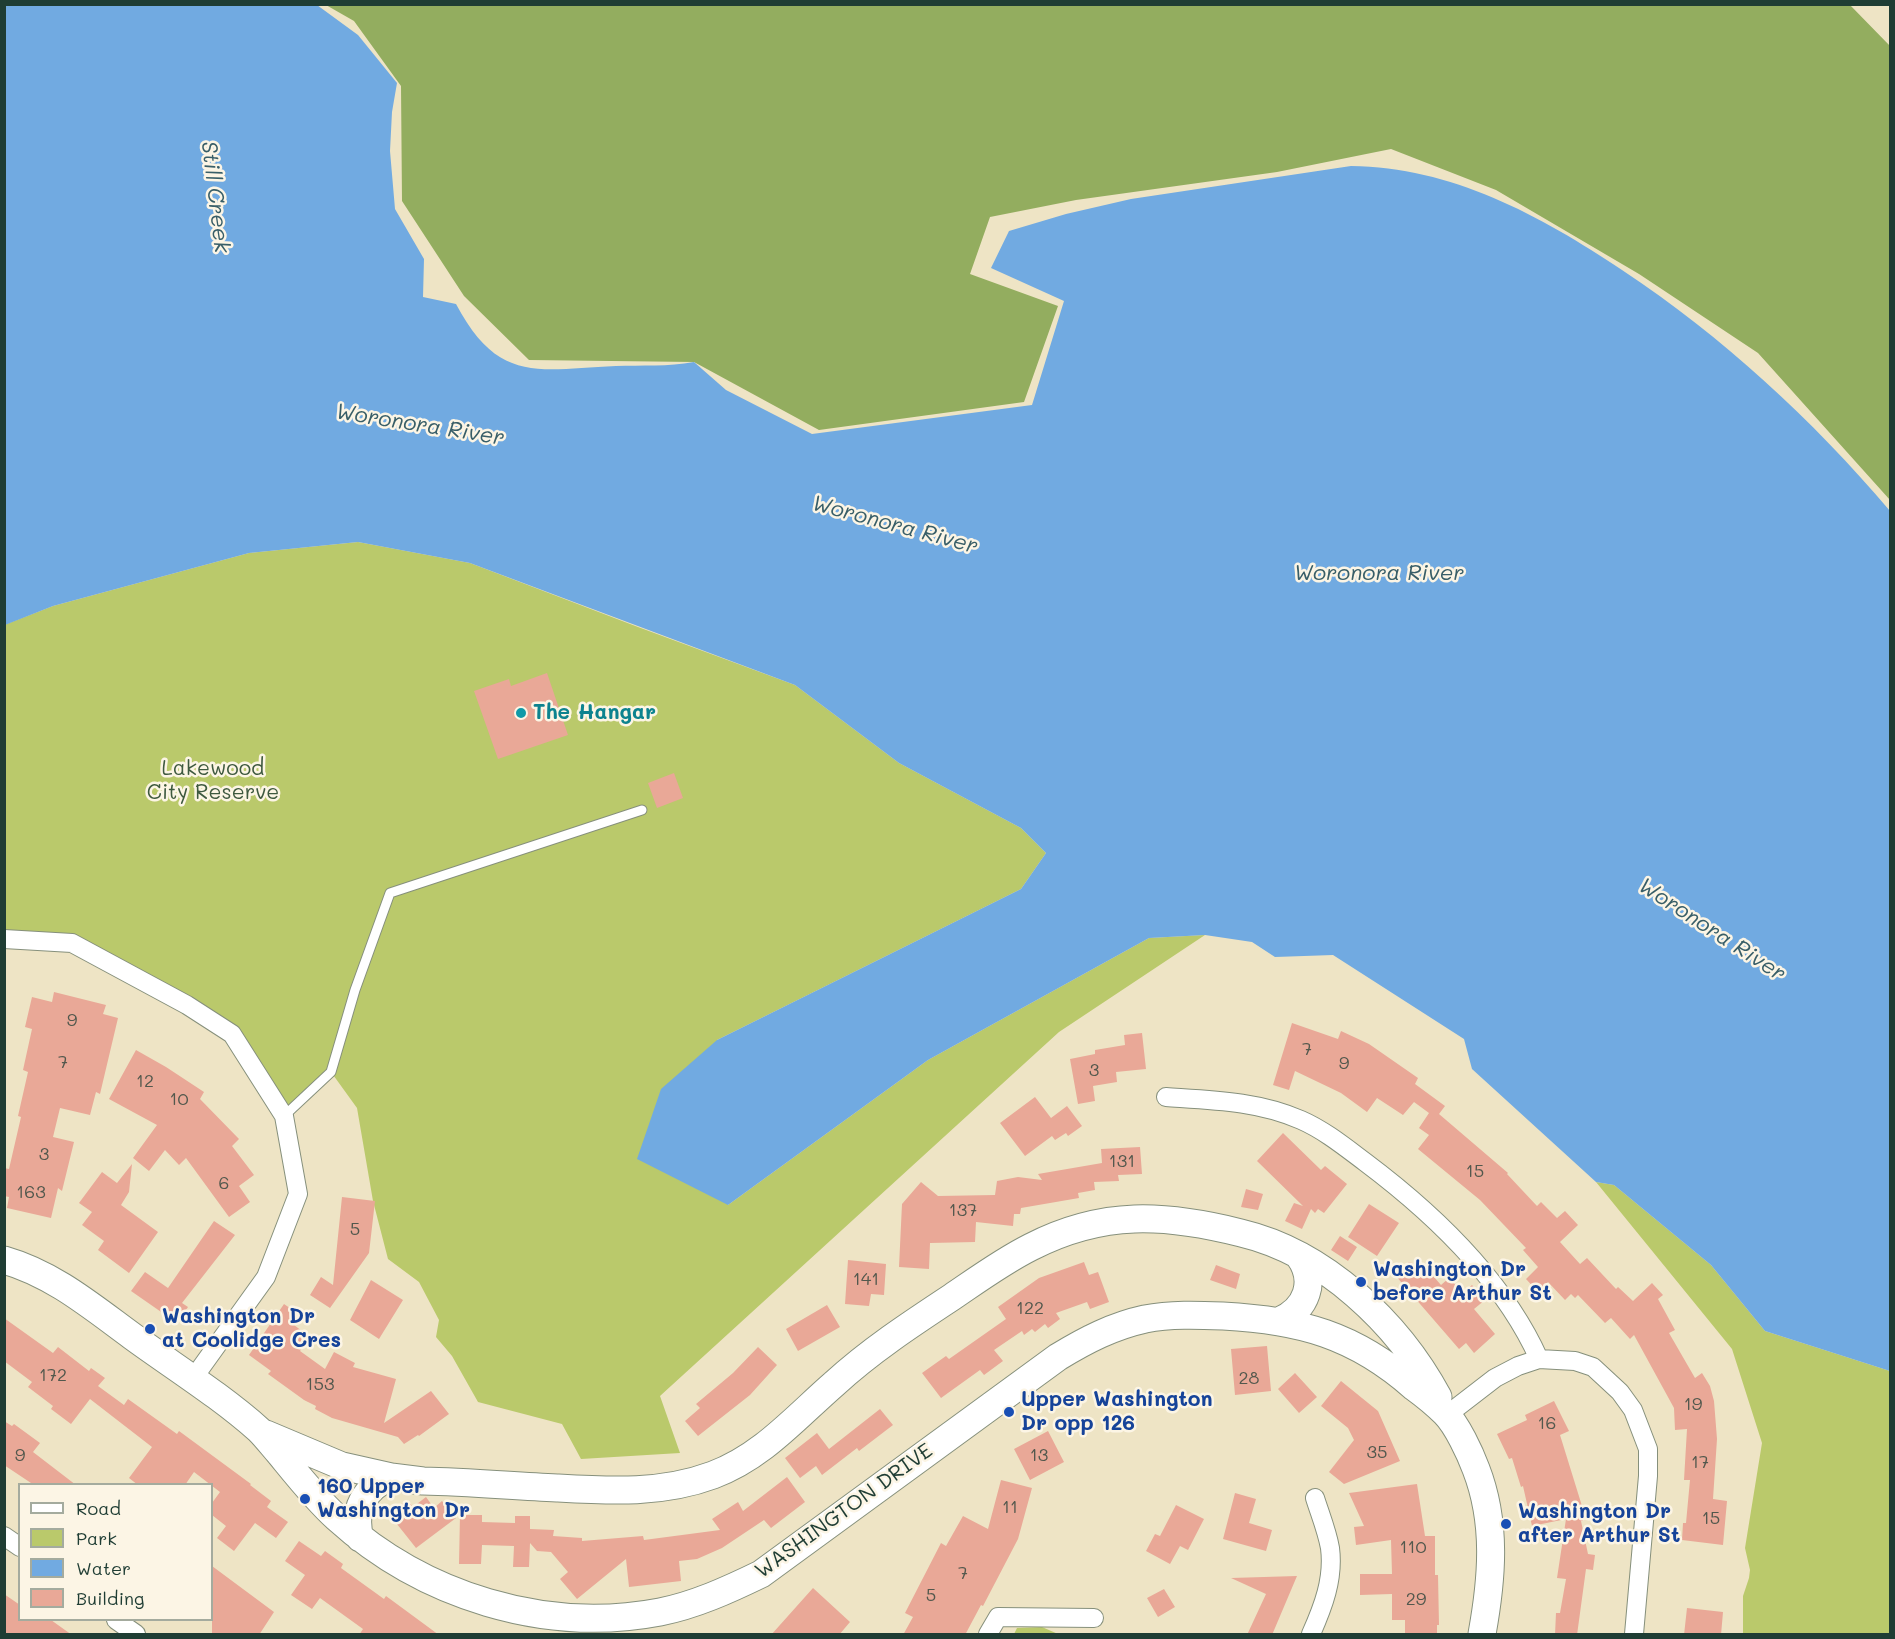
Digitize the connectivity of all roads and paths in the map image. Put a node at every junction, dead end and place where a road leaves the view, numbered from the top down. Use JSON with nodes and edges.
{"nodes":[{"id":1,"x":642,"y":810,"type":"dead end"},
{"id":2,"x":4,"y":939,"type":"edge"},
{"id":3,"x":1166,"y":1097,"type":"dead end"},
{"id":4,"x":284,"y":1116,"type":"junction"},
{"id":5,"x":1299,"y":1256,"type":"junction"},
{"id":6,"x":4,"y":1260,"type":"edge"},
{"id":7,"x":1279,"y":1321,"type":"junction"},
{"id":8,"x":1539,"y":1359,"type":"junction"},
{"id":9,"x":192,"y":1380,"type":"junction"},
{"id":10,"x":1447,"y":1415,"type":"junction"},
{"id":11,"x":260,"y":1431,"type":"junction"},
{"id":12,"x":391,"y":1477,"type":"junction"},
{"id":13,"x":1315,"y":1498,"type":"dead end"},
{"id":14,"x":4,"y":1536,"type":"edge"},
{"id":15,"x":360,"y":1538,"type":"junction"},
{"id":16,"x":18,"y":1546,"type":"edge"},
{"id":17,"x":1094,"y":1618,"type":"dead end"},
{"id":18,"x":117,"y":1621,"type":"edge"},
{"id":19,"x":136,"y":1635,"type":"edge"},
{"id":20,"x":988,"y":1635,"type":"edge"},
{"id":21,"x":1311,"y":1635,"type":"edge"},
{"id":22,"x":1482,"y":1635,"type":"edge"},
{"id":23,"x":1634,"y":1635,"type":"edge"}],
"edges":[{"from":1,"to":4,"type":"lane"},
{"from":2,"to":4,"type":"street"},
{"from":3,"to":8,"type":"street"},
{"from":4,"to":9,"type":"street"},
{"from":5,"to":7,"type":"street"},
{"from":5,"to":10,"type":"street"},
{"from":5,"to":12,"type":"street"},
{"from":6,"to":9,"type":"street","name":"WASHINGTON DRIVE"},
{"from":7,"to":10,"type":"street","name":"WASHINGTON DRIVE"},
{"from":7,"to":15,"type":"street","name":"WASHINGTON DRIVE"},
{"from":8,"to":10,"type":"street"},
{"from":8,"to":23,"type":"street"},
{"from":9,"to":11,"type":"street","name":"WASHINGTON DRIVE"},
{"from":10,"to":22,"type":"street","name":"WASHINGTON DRIVE"},
{"from":11,"to":12,"type":"street"},
{"from":11,"to":15,"type":"street","name":"WASHINGTON DRIVE"},
{"from":12,"to":15,"type":"street"},
{"from":13,"to":21,"type":"street"},
{"from":14,"to":16,"type":"street"},
{"from":17,"to":20,"type":"street"},
{"from":18,"to":19,"type":"street"}]}
